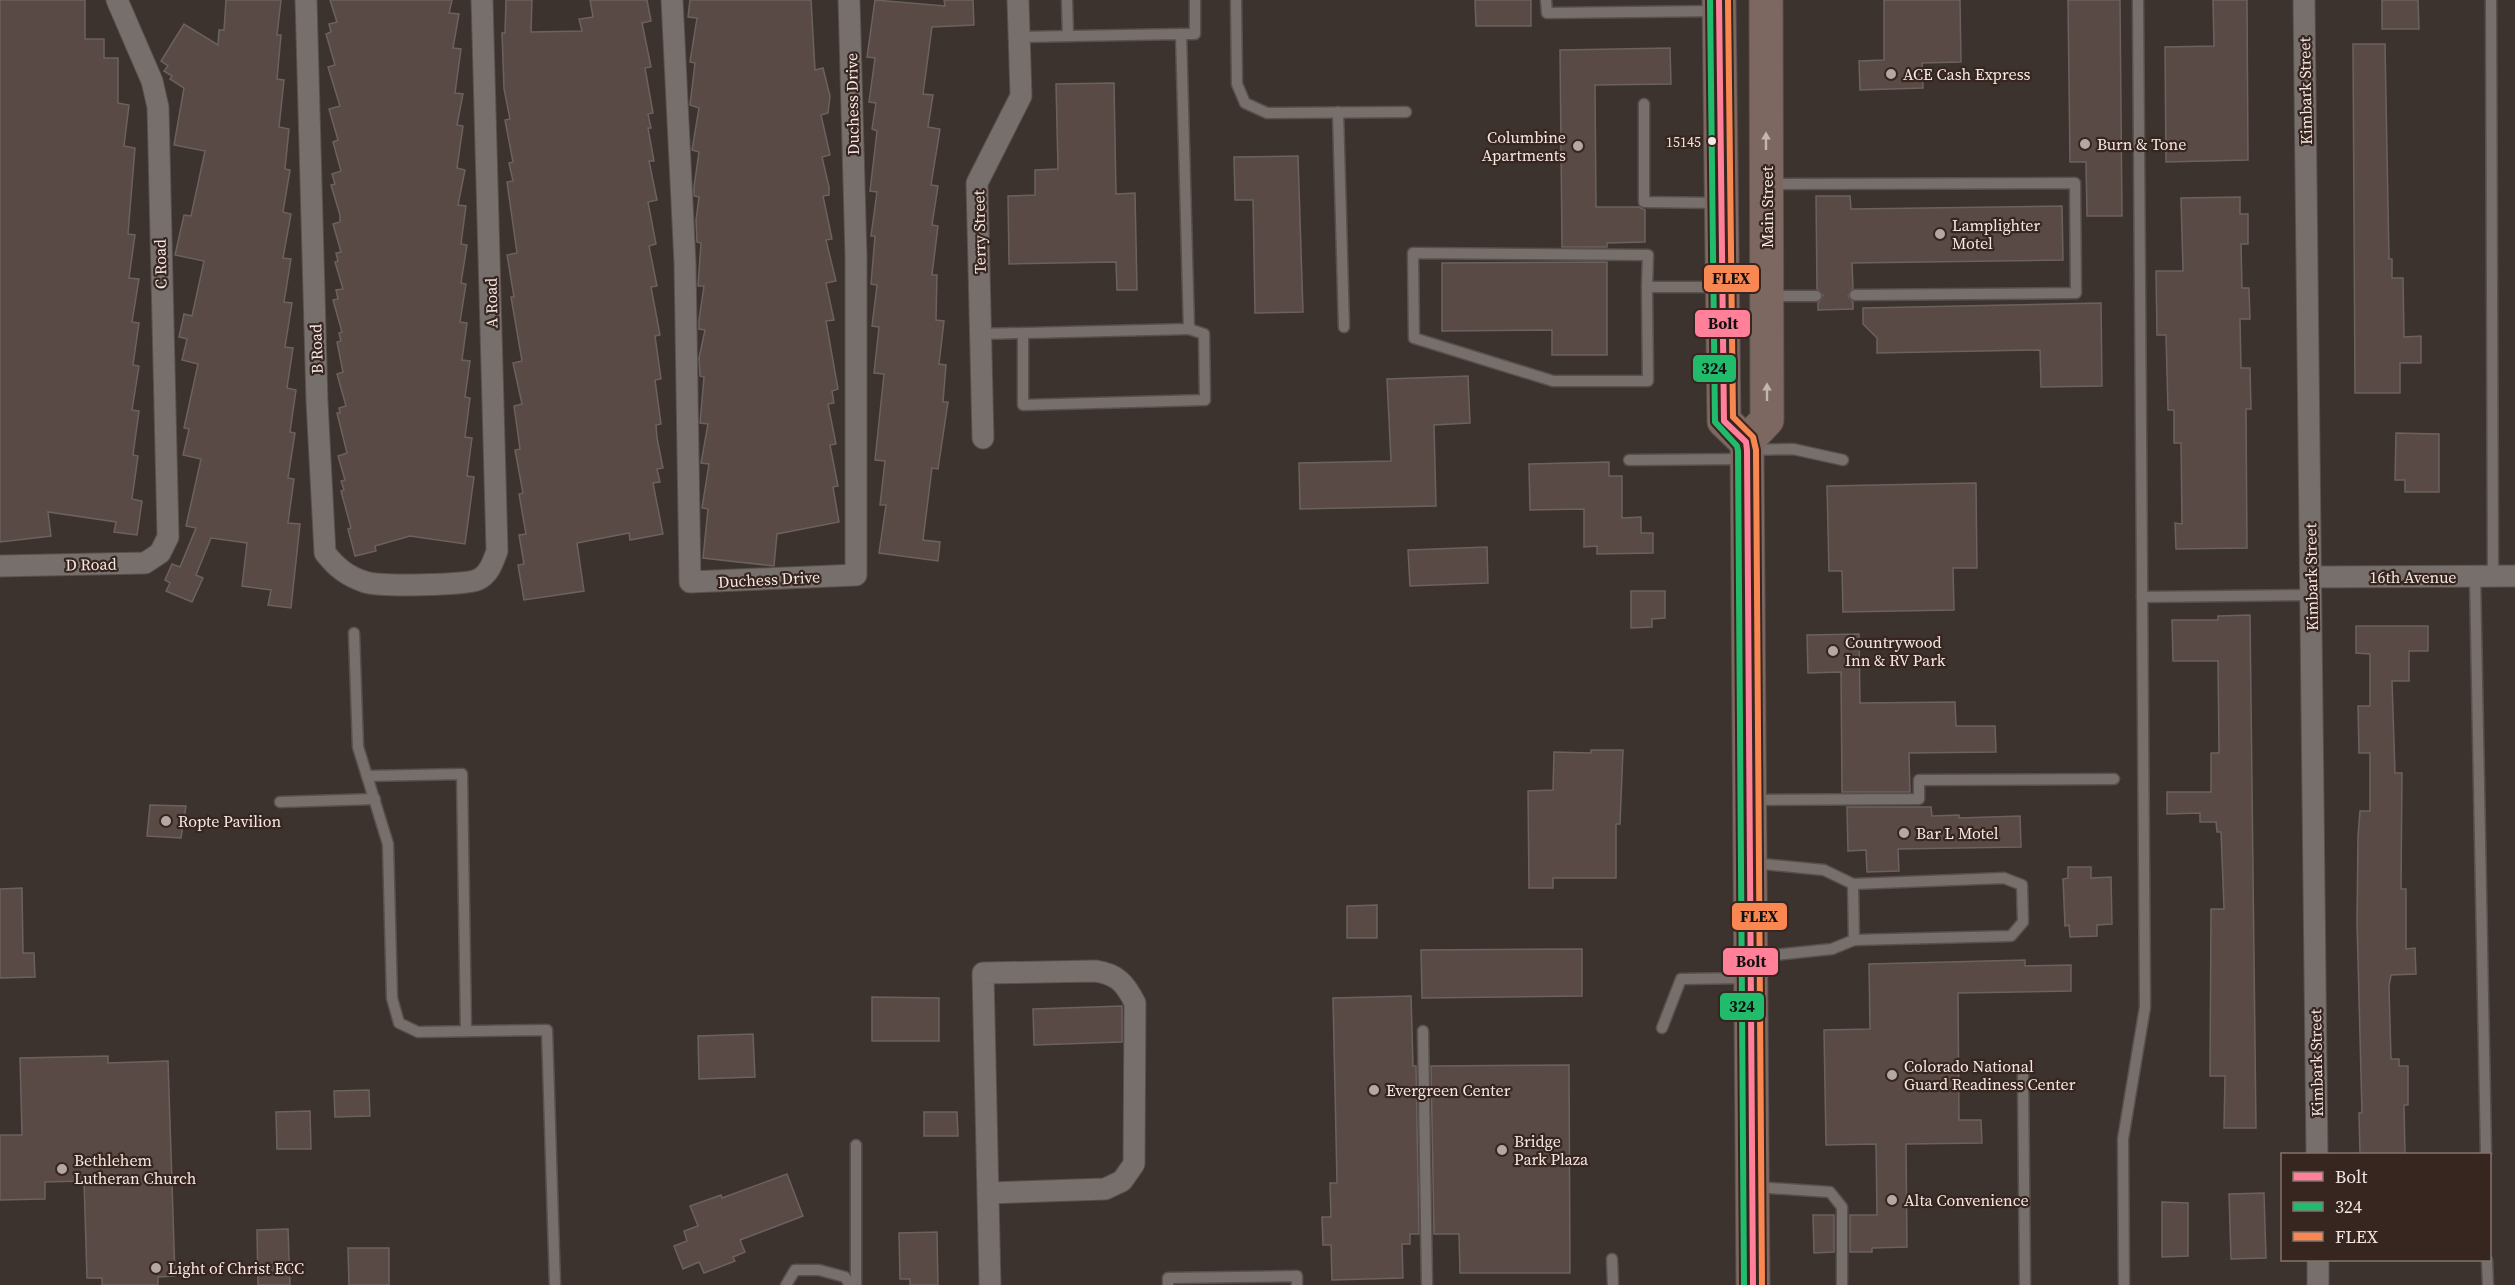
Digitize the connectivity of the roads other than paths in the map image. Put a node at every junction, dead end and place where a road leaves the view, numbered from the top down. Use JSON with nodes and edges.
{"nodes":[{"id":1,"x":117,"y":0,"type":"edge"},
{"id":2,"x":306,"y":0,"type":"edge"},
{"id":3,"x":482,"y":0,"type":"edge"},
{"id":4,"x":672,"y":0,"type":"edge"},
{"id":5,"x":849,"y":0,"type":"edge"},
{"id":6,"x":1018,"y":0,"type":"edge"},
{"id":7,"x":1067,"y":0,"type":"edge"},
{"id":8,"x":1195,"y":0,"type":"edge"},
{"id":9,"x":1236,"y":0,"type":"edge"},
{"id":10,"x":1546,"y":0,"type":"edge"},
{"id":11,"x":1766,"y":0,"type":"edge"},
{"id":12,"x":2138,"y":0,"type":"edge"},
{"id":13,"x":2304,"y":0,"type":"edge"},
{"id":14,"x":2491,"y":0,"type":"edge"},
{"id":15,"x":1719,"y":6,"type":"edge"},
{"id":16,"x":1181,"y":34,"type":"junction"},
{"id":17,"x":1068,"y":36,"type":"junction"},
{"id":18,"x":1019,"y":37,"type":"junction"},
{"id":19,"x":1644,"y":104,"type":"dead end"},
{"id":20,"x":1338,"y":112,"type":"junction"},
{"id":21,"x":1407,"y":112,"type":"dead end"},
{"id":22,"x":1767,"y":184,"type":"junction"},
{"id":23,"x":1722,"y":203,"type":"junction"},
{"id":24,"x":1647,"y":287,"type":"junction"},
{"id":25,"x":1723,"y":287,"type":"junction"},
{"id":26,"x":1855,"y":295,"type":"dead end"},
{"id":27,"x":1767,"y":296,"type":"junction"},
{"id":28,"x":1816,"y":296,"type":"dead end"},
{"id":29,"x":1344,"y":327,"type":"dead end"},
{"id":30,"x":1189,"y":329,"type":"junction"},
{"id":31,"x":1023,"y":333,"type":"junction"},
{"id":32,"x":981,"y":334,"type":"junction"},
{"id":33,"x":983,"y":438,"type":"dead end"},
{"id":34,"x":1746,"y":450,"type":"junction"},
{"id":35,"x":1629,"y":460,"type":"dead end"},
{"id":36,"x":1843,"y":460,"type":"dead end"},
{"id":37,"x":168,"y":537,"type":"joint"},
{"id":38,"x":0,"y":566,"type":"edge"},
{"id":39,"x":2484,"y":576,"type":"junction"},
{"id":40,"x":2515,"y":576,"type":"edge"},
{"id":41,"x":459,"y":583,"type":"joint"},
{"id":42,"x":2311,"y":586,"type":"junction"},
{"id":43,"x":2142,"y":597,"type":"junction"},
{"id":44,"x":354,"y":633,"type":"dead end"},
{"id":45,"x":367,"y":776,"type":"junction"},
{"id":46,"x":2114,"y":780,"type":"dead end"},
{"id":47,"x":375,"y":799,"type":"junction"},
{"id":48,"x":1749,"y":800,"type":"junction"},
{"id":49,"x":280,"y":802,"type":"dead end"},
{"id":50,"x":1750,"y":863,"type":"junction"},
{"id":51,"x":1853,"y":884,"type":"junction"},
{"id":52,"x":1854,"y":940,"type":"junction"},
{"id":53,"x":1750,"y":967,"type":"junction"},
{"id":54,"x":1662,"y":1028,"type":"dead end"},
{"id":55,"x":466,"y":1031,"type":"junction"},
{"id":56,"x":1424,"y":1031,"type":"dead end"},
{"id":57,"x":2023,"y":1074,"type":"dead end"},
{"id":58,"x":856,"y":1145,"type":"dead end"},
{"id":59,"x":2317,"y":1153,"type":"edge"},
{"id":60,"x":2486,"y":1153,"type":"edge"},
{"id":61,"x":1752,"y":1187,"type":"junction"},
{"id":62,"x":988,"y":1193,"type":"junction"},
{"id":63,"x":1612,"y":1258,"type":"dead end"},
{"id":64,"x":2318,"y":1261,"type":"edge"},
{"id":65,"x":2487,"y":1261,"type":"edge"},
{"id":66,"x":555,"y":1285,"type":"edge"},
{"id":67,"x":786,"y":1285,"type":"edge"},
{"id":68,"x":850,"y":1285,"type":"edge"},
{"id":69,"x":856,"y":1285,"type":"edge"},
{"id":70,"x":990,"y":1285,"type":"edge"},
{"id":71,"x":1168,"y":1285,"type":"edge"},
{"id":72,"x":1297,"y":1285,"type":"edge"},
{"id":73,"x":1427,"y":1285,"type":"edge"},
{"id":74,"x":1613,"y":1285,"type":"edge"},
{"id":75,"x":1753,"y":1285,"type":"edge"},
{"id":76,"x":1842,"y":1285,"type":"edge"},
{"id":77,"x":2025,"y":1285,"type":"edge"},
{"id":78,"x":2124,"y":1285,"type":"edge"},
{"id":79,"x":2318,"y":1285,"type":"edge"},
{"id":80,"x":2488,"y":1285,"type":"edge"}],
"edges":[{"from":1,"to":37,"type":"street","name":"C Road"},
{"from":2,"to":41,"type":"street","name":"B Road"},
{"from":3,"to":41,"type":"street","name":"A Road"},
{"from":4,"to":5,"type":"street","name":"Duchess Drive"},
{"from":6,"to":18,"type":"street","name":"Terry Street"},
{"from":7,"to":17,"type":"lane"},
{"from":8,"to":16,"type":"lane"},
{"from":9,"to":20,"type":"lane"},
{"from":10,"to":15,"type":"lane"},
{"from":22,"to":11,"type":"highway","name":"Main Street","one_way":true},
{"from":12,"to":43,"type":"lane"},
{"from":13,"to":42,"type":"street","name":"Kimbark Street"},
{"from":14,"to":39,"type":"lane"},
{"from":15,"to":23,"type":"highway"},
{"from":16,"to":17,"type":"lane"},
{"from":16,"to":30,"type":"lane"},
{"from":17,"to":18,"type":"lane"},
{"from":18,"to":32,"type":"street","name":"Terry Street"},
{"from":19,"to":23,"type":"lane"},
{"from":20,"to":21,"type":"lane"},
{"from":20,"to":29,"type":"lane"},
{"from":22,"to":26,"type":"lane"},
{"from":22,"to":27,"type":"highway","name":"Main Street"},
{"from":23,"to":25,"type":"highway"},
{"from":24,"to":24,"type":"lane"},
{"from":24,"to":25,"type":"lane"},
{"from":25,"to":34,"type":"highway"},
{"from":27,"to":28,"type":"lane"},
{"from":34,"to":27,"type":"highway","name":"Main Street","one_way":true},
{"from":30,"to":31,"type":"lane"},
{"from":30,"to":31,"type":"lane"},
{"from":31,"to":32,"type":"lane"},
{"from":32,"to":33,"type":"street","name":"Terry Street"},
{"from":34,"to":35,"type":"lane"},
{"from":34,"to":36,"type":"lane"},
{"from":34,"to":48,"type":"highway"},
{"from":37,"to":38,"type":"street","name":"D Road"},
{"from":39,"to":40,"type":"street","name":"16th Avenue"},
{"from":39,"to":42,"type":"street","name":"16th Avenue"},
{"from":39,"to":60,"type":"lane"},
{"from":42,"to":43,"type":"lane"},
{"from":42,"to":59,"type":"street","name":"Kimbark Street"},
{"from":43,"to":78,"type":"lane"},
{"from":44,"to":45,"type":"lane"},
{"from":45,"to":47,"type":"lane"},
{"from":45,"to":55,"type":"lane"},
{"from":46,"to":48,"type":"lane"},
{"from":47,"to":49,"type":"lane"},
{"from":47,"to":55,"type":"lane"},
{"from":48,"to":50,"type":"highway"},
{"from":50,"to":51,"type":"lane"},
{"from":50,"to":53,"type":"highway"},
{"from":51,"to":52,"type":"lane"},
{"from":51,"to":52,"type":"lane"},
{"from":52,"to":53,"type":"lane"},
{"from":53,"to":54,"type":"lane"},
{"from":53,"to":61,"type":"highway"},
{"from":55,"to":66,"type":"lane"},
{"from":56,"to":73,"type":"lane"},
{"from":57,"to":77,"type":"lane"},
{"from":58,"to":69,"type":"lane"},
{"from":61,"to":75,"type":"highway"},
{"from":61,"to":76,"type":"lane"},
{"from":62,"to":62,"type":"street"},
{"from":62,"to":70,"type":"street"},
{"from":63,"to":74,"type":"lane"},
{"from":64,"to":79,"type":"street"},
{"from":65,"to":80,"type":"lane"},
{"from":67,"to":68,"type":"lane"},
{"from":71,"to":72,"type":"lane"}]}
